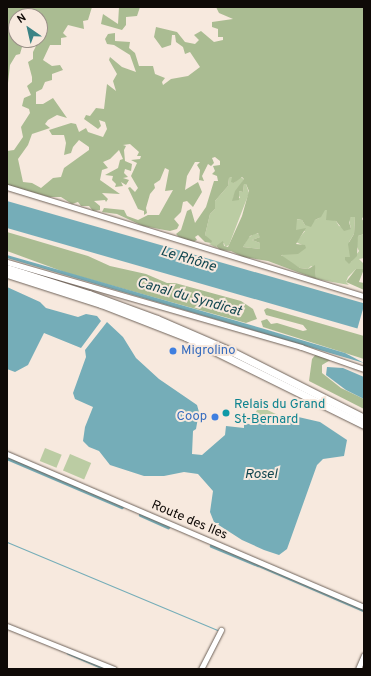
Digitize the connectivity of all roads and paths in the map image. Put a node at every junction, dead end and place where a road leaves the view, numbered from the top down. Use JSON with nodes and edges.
{"nodes":[{"id":1,"x":7,"y":187,"type":"edge"},
{"id":2,"x":7,"y":262,"type":"edge"},
{"id":3,"x":7,"y":268,"type":"edge"},
{"id":4,"x":7,"y":274,"type":"edge"},
{"id":5,"x":364,"y":296,"type":"edge"},
{"id":6,"x":364,"y":369,"type":"edge"},
{"id":7,"x":364,"y":418,"type":"edge"},
{"id":8,"x":364,"y":425,"type":"edge"},
{"id":9,"x":7,"y":454,"type":"edge"},
{"id":10,"x":364,"y":607,"type":"edge"},
{"id":11,"x":7,"y":626,"type":"edge"},
{"id":12,"x":220,"y":630,"type":"dead end"},
{"id":13,"x":364,"y":655,"type":"edge"},
{"id":14,"x":114,"y":669,"type":"edge"},
{"id":15,"x":201,"y":669,"type":"edge"},
{"id":16,"x":358,"y":669,"type":"edge"}],
"edges":[{"from":1,"to":5,"type":"street"},
{"from":2,"to":6,"type":"street"},
{"from":3,"to":7,"type":"highway"},
{"from":4,"to":8,"type":"highway"},
{"from":9,"to":10,"type":"street","name":"Route des Iles"},
{"from":11,"to":14,"type":"street"},
{"from":12,"to":15,"type":"street"},
{"from":13,"to":16,"type":"street"}]}
